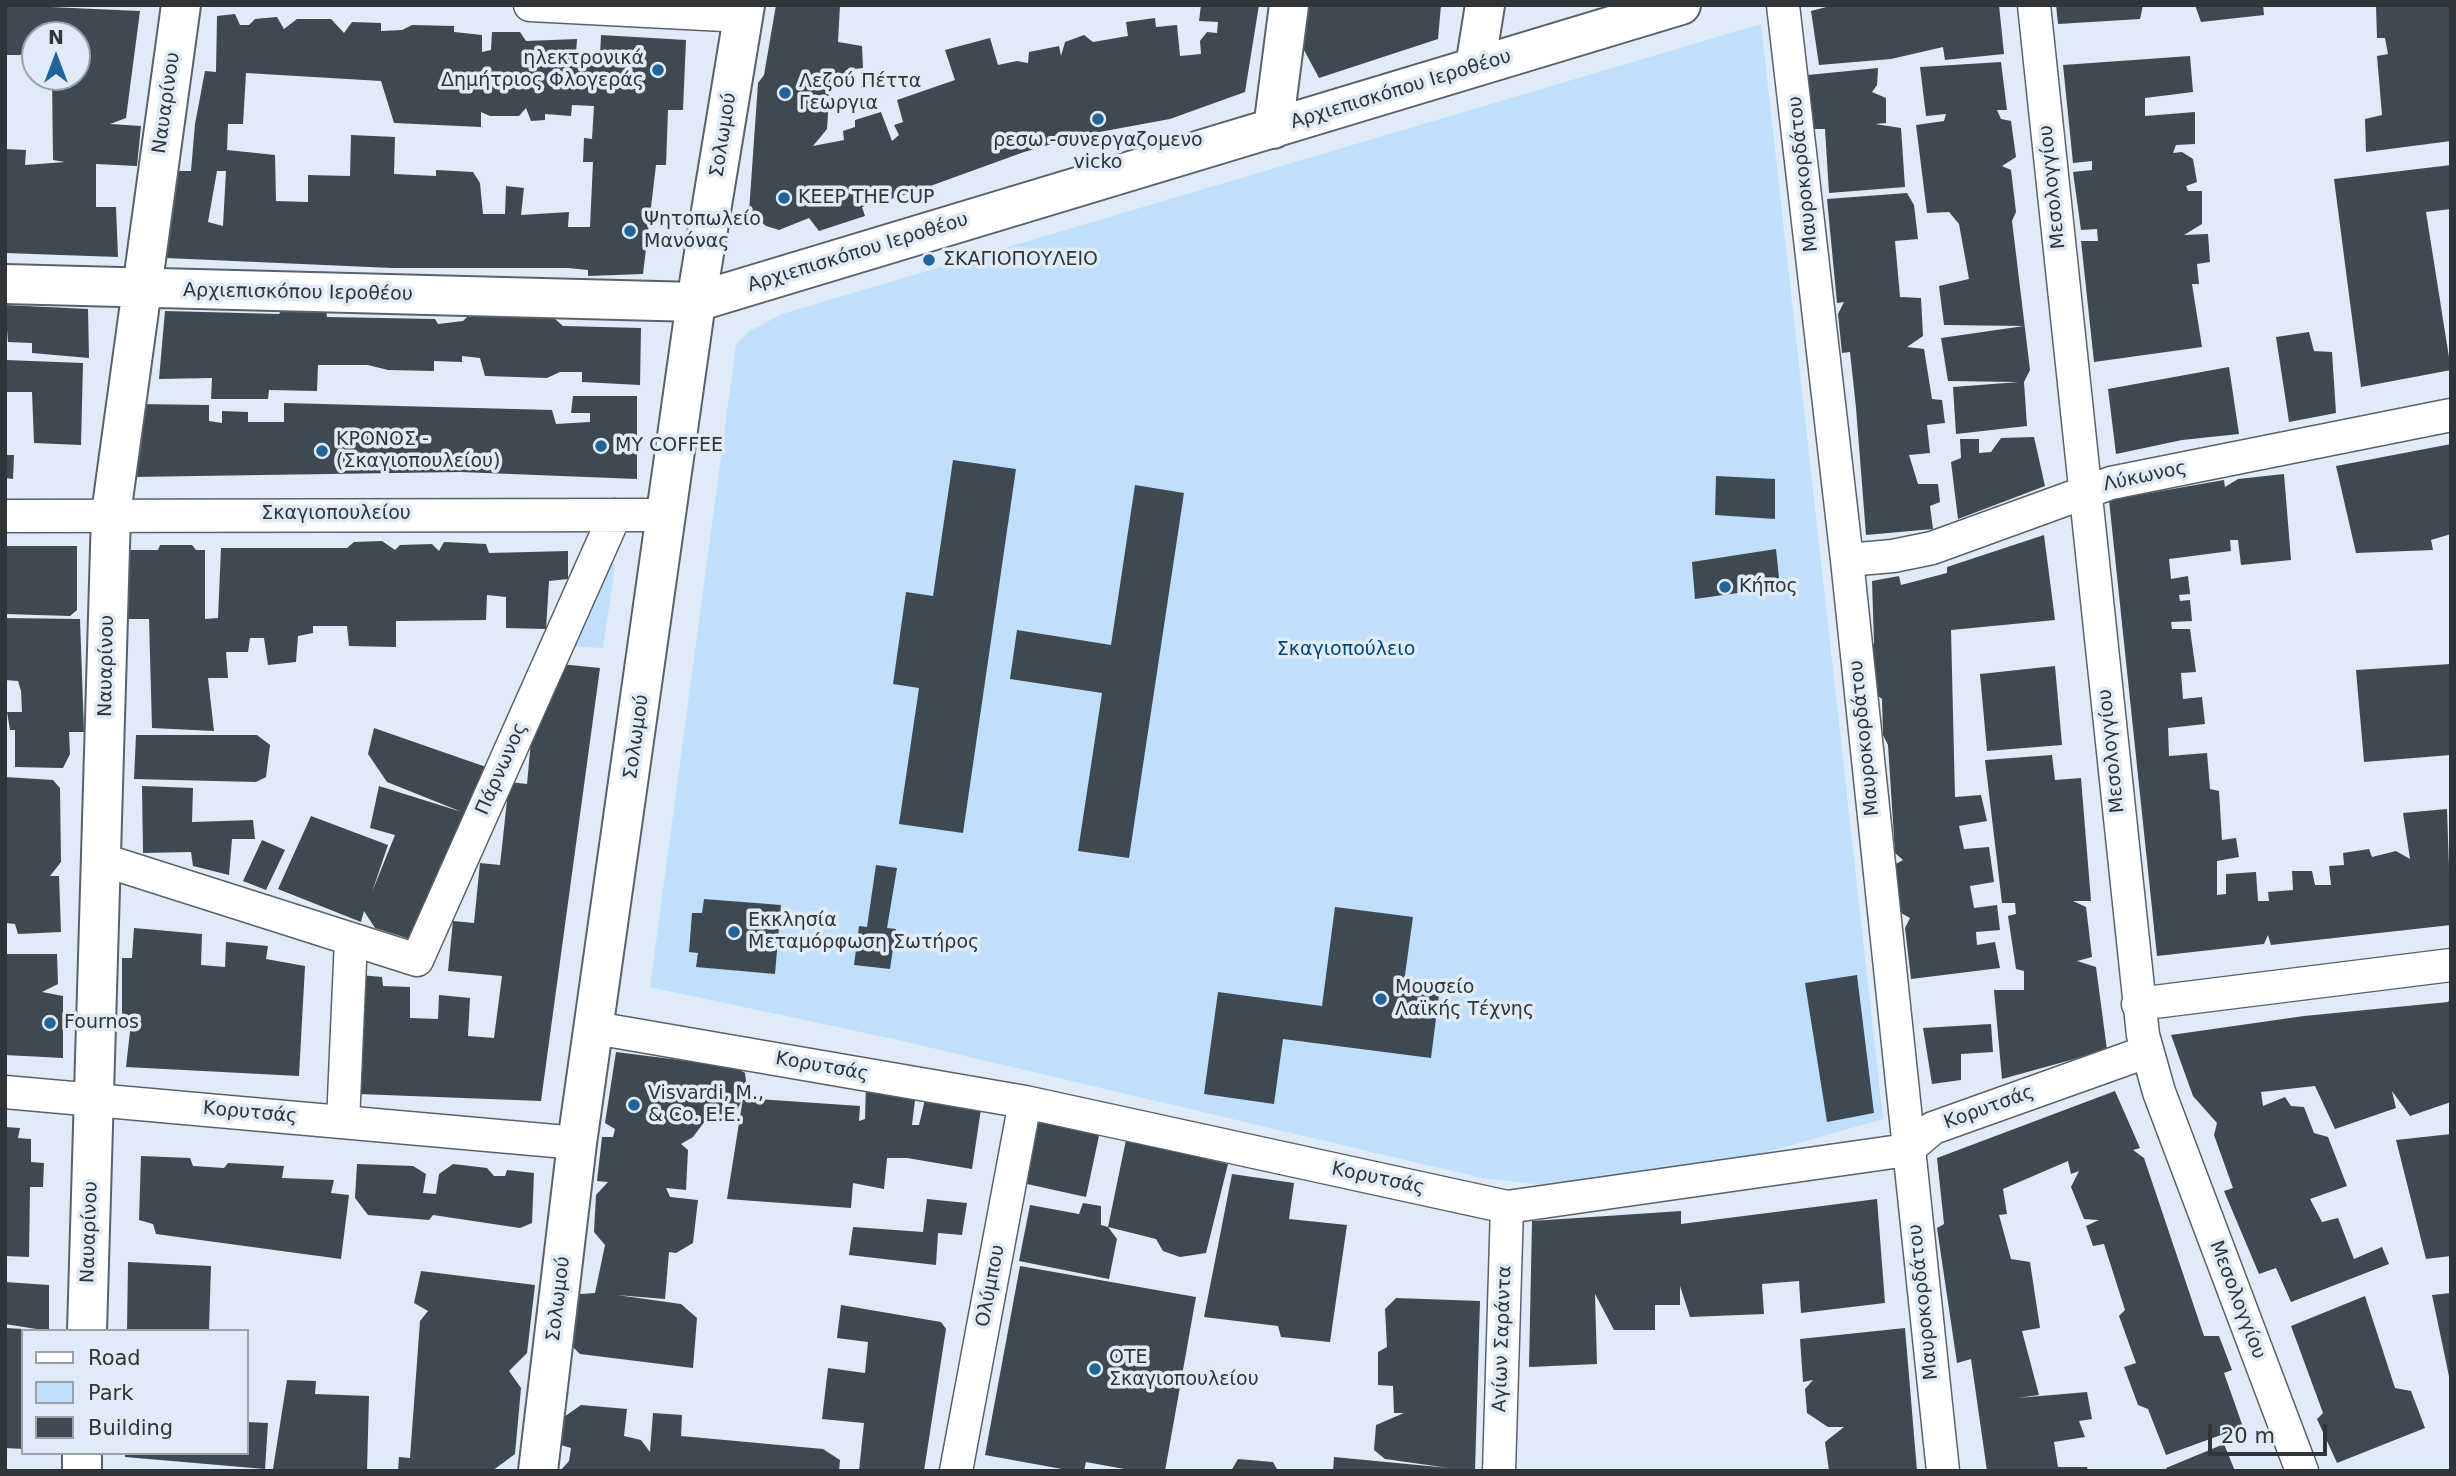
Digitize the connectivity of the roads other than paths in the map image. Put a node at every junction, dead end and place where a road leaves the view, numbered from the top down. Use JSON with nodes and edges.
{"nodes":[{"id":1,"x":181,"y":5,"type":"edge"},
{"id":2,"x":530,"y":5,"type":"edge"},
{"id":3,"x":1289,"y":5,"type":"edge"},
{"id":4,"x":1485,"y":5,"type":"edge"},
{"id":5,"x":1681,"y":5,"type":"edge"},
{"id":6,"x":1783,"y":5,"type":"edge"},
{"id":7,"x":2034,"y":5,"type":"edge"},
{"id":8,"x":745,"y":11,"type":"edge"},
{"id":9,"x":1475,"y":67,"type":"junction"},
{"id":10,"x":1273,"y":129,"type":"junction"},
{"id":11,"x":5,"y":284,"type":"edge"},
{"id":12,"x":140,"y":290,"type":"junction"},
{"id":13,"x":696,"y":302,"type":"junction"},
{"id":14,"x":2451,"y":415,"type":"edge"},
{"id":15,"x":2085,"y":491,"type":"junction"},
{"id":16,"x":111,"y":514,"type":"junction"},
{"id":17,"x":615,"y":515,"type":"junction"},
{"id":18,"x":666,"y":515,"type":"junction"},
{"id":19,"x":5,"y":516,"type":"edge"},
{"id":20,"x":1847,"y":560,"type":"junction"},
{"id":21,"x":103,"y":860,"type":"junction"},
{"id":22,"x":351,"y":939,"type":"junction"},
{"id":23,"x":2451,"y":965,"type":"edge"},
{"id":24,"x":2138,"y":1004,"type":"junction"},
{"id":25,"x":595,"y":1028,"type":"junction"},
{"id":26,"x":2146,"y":1052,"type":"junction"},
{"id":27,"x":5,"y":1093,"type":"edge"},
{"id":28,"x":95,"y":1099,"type":"junction"},
{"id":29,"x":1025,"y":1102,"type":"junction"},
{"id":30,"x":343,"y":1122,"type":"junction"},
{"id":31,"x":578,"y":1143,"type":"junction"},
{"id":32,"x":1907,"y":1150,"type":"junction"},
{"id":33,"x":1507,"y":1207,"type":"junction"},
{"id":34,"x":87,"y":1329,"type":"edge"},
{"id":35,"x":538,"y":1471,"type":"edge"},
{"id":36,"x":956,"y":1471,"type":"edge"},
{"id":37,"x":1499,"y":1471,"type":"edge"},
{"id":38,"x":1943,"y":1471,"type":"edge"},
{"id":39,"x":2302,"y":1471,"type":"edge"}],
"edges":[{"from":1,"to":12,"type":"street","name":"Ναυαρίνου"},
{"from":2,"to":8,"type":"street"},
{"from":3,"to":10,"type":"street"},
{"from":4,"to":9,"type":"street"},
{"from":5,"to":9,"type":"street","name":"Αρχιεπισκόπου Ιεροθέου"},
{"from":6,"to":20,"type":"street","name":"Μαυροκορδάτου"},
{"from":7,"to":15,"type":"street","name":"Μεσολογγίου"},
{"from":8,"to":13,"type":"street","name":"Σολωμού"},
{"from":9,"to":10,"type":"street","name":"Αρχιεπισκόπου Ιεροθέου"},
{"from":10,"to":13,"type":"street","name":"Αρχιεπισκόπου Ιεροθέου"},
{"from":11,"to":12,"type":"street","name":"Αρχιεπισκόπου Ιεροθέου"},
{"from":12,"to":13,"type":"street","name":"Αρχιεπισκόπου Ιεροθέου"},
{"from":12,"to":16,"type":"street","name":"Ναυαρίνου"},
{"from":13,"to":18,"type":"street","name":"Σολωμού"},
{"from":14,"to":15,"type":"street","name":"Λύκωνος"},
{"from":15,"to":20,"type":"street","name":"Λύκωνος"},
{"from":15,"to":24,"type":"street","name":"Μεσολογγίου"},
{"from":16,"to":17,"type":"street","name":"Σκαγιοπουλείου"},
{"from":16,"to":19,"type":"street","name":"Σκαγιοπουλείου"},
{"from":16,"to":21,"type":"street","name":"Ναυαρίνου"},
{"from":17,"to":18,"type":"street","name":"Σκαγιοπουλείου"},
{"from":17,"to":22,"type":"street","name":"Πάρνωνος"},
{"from":18,"to":25,"type":"street","name":"Σολωμού"},
{"from":20,"to":32,"type":"street","name":"Μαυροκορδάτου"},
{"from":21,"to":22,"type":"street","name":"Πάρνωνος"},
{"from":21,"to":28,"type":"street","name":"Ναυαρίνου"},
{"from":22,"to":30,"type":"street"},
{"from":23,"to":24,"type":"street"},
{"from":24,"to":26,"type":"street","name":"Μεσολογγίου"},
{"from":25,"to":29,"type":"street","name":"Κορυτσάς"},
{"from":25,"to":31,"type":"street","name":"Σολωμού"},
{"from":26,"to":32,"type":"street","name":"Κορυτσάς"},
{"from":26,"to":39,"type":"street","name":"Μεσολογγίου"},
{"from":27,"to":28,"type":"street","name":"Κορυτσάς"},
{"from":28,"to":30,"type":"street","name":"Κορυτσάς"},
{"from":28,"to":34,"type":"street","name":"Ναυαρίνου"},
{"from":29,"to":33,"type":"street","name":"Κορυτσάς"},
{"from":29,"to":36,"type":"street","name":"Ολύμπου"},
{"from":30,"to":31,"type":"street","name":"Κορυτσάς"},
{"from":31,"to":35,"type":"street","name":"Σολωμού"},
{"from":32,"to":33,"type":"street","name":"Κορυτσάς"},
{"from":32,"to":38,"type":"street","name":"Μαυροκορδάτου"},
{"from":33,"to":37,"type":"street","name":"Αγίων Σαράντα"}]}
